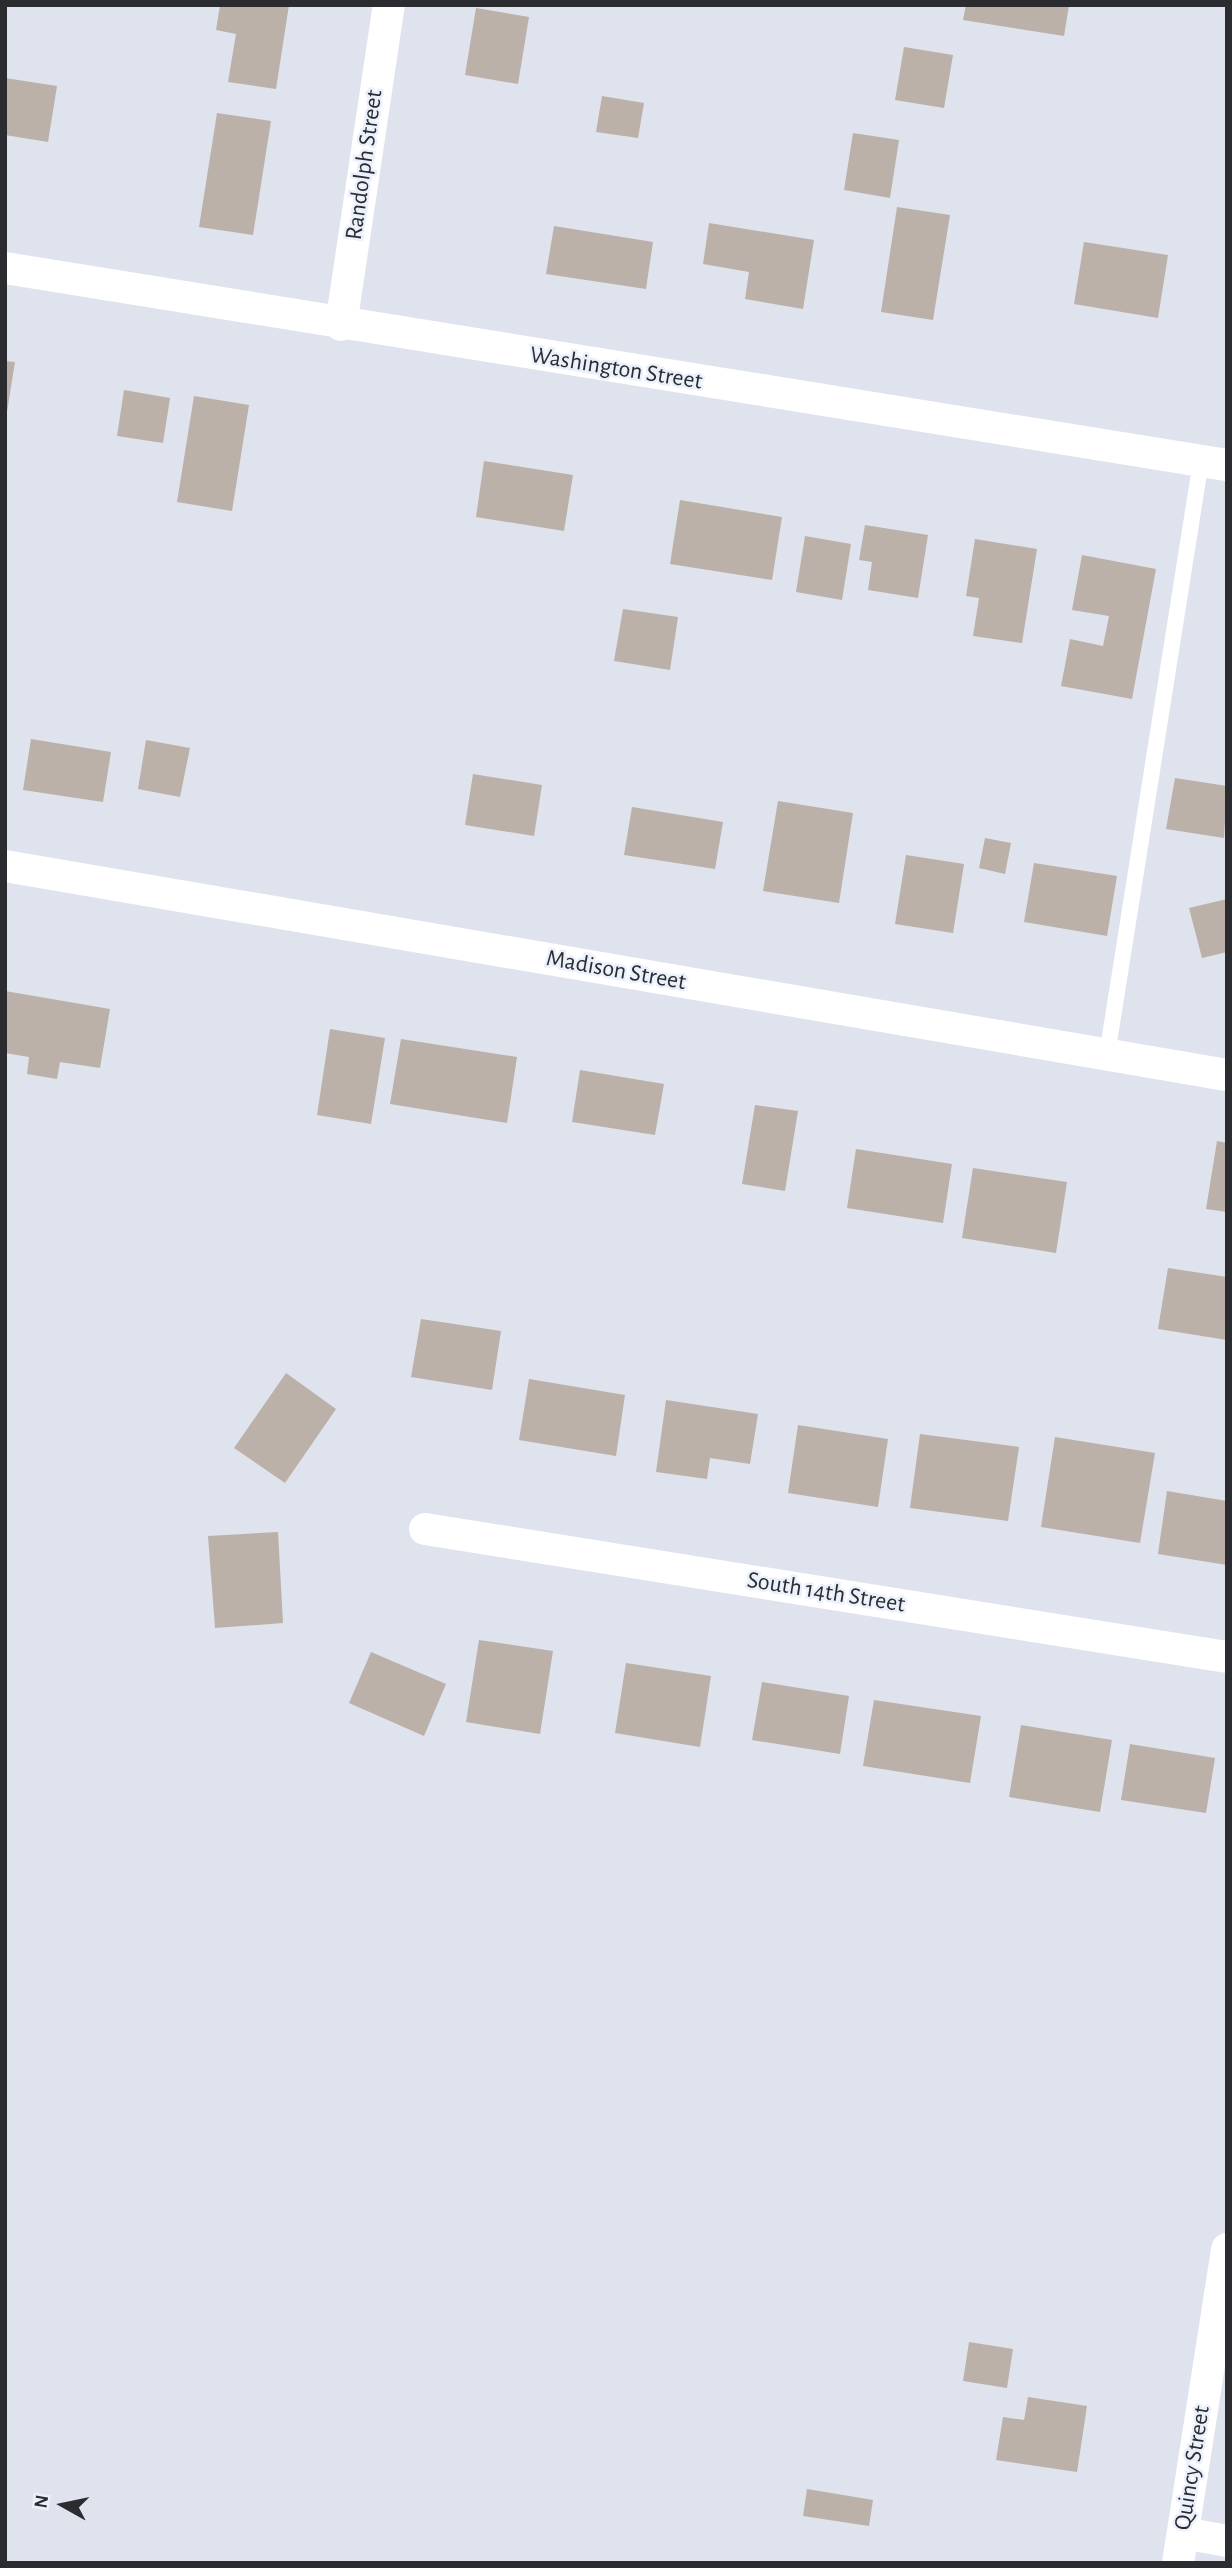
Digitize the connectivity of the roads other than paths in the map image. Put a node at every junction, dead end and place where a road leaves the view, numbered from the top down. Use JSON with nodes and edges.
{"nodes":[{"id":1,"x":389,"y":5,"type":"edge"},
{"id":2,"x":5,"y":268,"type":"edge"},
{"id":3,"x":341,"y":325,"type":"junction"},
{"id":4,"x":1214,"y":463,"type":"edge"},
{"id":5,"x":5,"y":866,"type":"edge"},
{"id":6,"x":1107,"y":1055,"type":"junction"},
{"id":7,"x":1227,"y":1075,"type":"edge"},
{"id":8,"x":425,"y":1529,"type":"dead end"},
{"id":9,"x":1227,"y":1657,"type":"edge"},
{"id":10,"x":1227,"y":2249,"type":"edge"},
{"id":11,"x":1227,"y":2541,"type":"edge"},
{"id":12,"x":1180,"y":2548,"type":"edge"}],
"edges":[{"from":1,"to":3,"type":"street","name":"Randolph Street"},
{"from":2,"to":3,"type":"street","name":"Washington Street"},
{"from":3,"to":4,"type":"street","name":"Washington Street"},
{"from":4,"to":6,"type":"lane"},
{"from":5,"to":6,"type":"street","name":"Madison Street"},
{"from":6,"to":7,"type":"street","name":"Madison Street"},
{"from":8,"to":9,"type":"street","name":"South 14th Street"},
{"from":10,"to":12,"type":"street","name":"Quincy Street"},
{"from":11,"to":12,"type":"street"}]}
